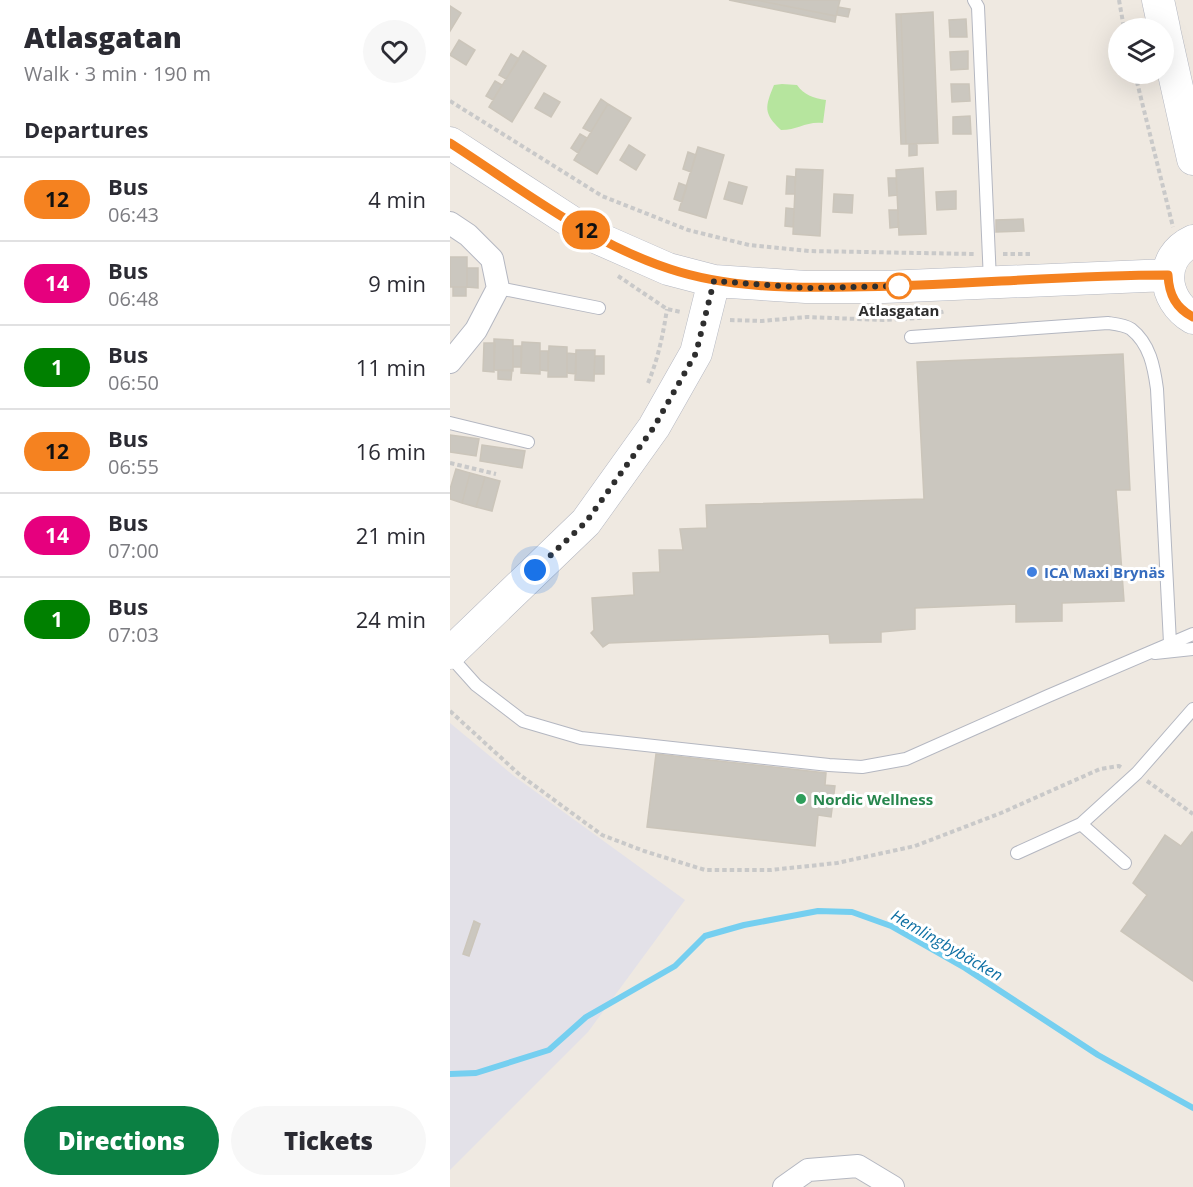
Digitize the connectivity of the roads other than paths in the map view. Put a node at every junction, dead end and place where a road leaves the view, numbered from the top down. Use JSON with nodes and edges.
{"nodes":[{"id":1,"x":974,"y":0,"type":"edge"},
{"id":2,"x":1158,"y":0,"type":"edge"},
{"id":3,"x":1162,"y":18,"type":"edge"},
{"id":4,"x":1174,"y":74,"type":"edge"},
{"id":5,"x":450,"y":143,"type":"edge"},
{"id":6,"x":1193,"y":159,"type":"edge"},
{"id":7,"x":450,"y":223,"type":"edge"},
{"id":8,"x":1183,"y":234,"type":"edge"},
{"id":9,"x":990,"y":268,"type":"junction"},
{"id":10,"x":1168,"y":275,"type":"junction"},
{"id":11,"x":714,"y":281,"type":"junction"},
{"id":12,"x":498,"y":288,"type":"junction"},
{"id":13,"x":599,"y":309,"type":"dead end"},
{"id":14,"x":1193,"y":318,"type":"edge"},
{"id":15,"x":911,"y":337,"type":"dead end"},
{"id":16,"x":450,"y":362,"type":"edge"},
{"id":17,"x":450,"y":423,"type":"edge"},
{"id":18,"x":528,"y":442,"type":"dead end"},
{"id":19,"x":1193,"y":634,"type":"edge"},
{"id":20,"x":1170,"y":643,"type":"junction"},
{"id":21,"x":1193,"y":649,"type":"edge"},
{"id":22,"x":450,"y":654,"type":"edge"},
{"id":23,"x":1145,"y":654,"type":"junction"},
{"id":24,"x":1193,"y":709,"type":"edge"},
{"id":25,"x":1081,"y":824,"type":"junction"},
{"id":26,"x":1017,"y":853,"type":"dead end"},
{"id":27,"x":1125,"y":862,"type":"dead end"},
{"id":28,"x":892,"y":1186,"type":"edge"},
{"id":29,"x":784,"y":1187,"type":"edge"}],
"edges":[{"from":1,"to":9,"type":"lane"},
{"from":2,"to":3,"type":"street"},
{"from":4,"to":6,"type":"street"},
{"from":5,"to":11,"type":"street"},
{"from":7,"to":12,"type":"street"},
{"from":8,"to":10,"type":"street"},
{"from":9,"to":10,"type":"street"},
{"from":9,"to":11,"type":"street"},
{"from":10,"to":14,"type":"street"},
{"from":11,"to":22,"type":"street"},
{"from":12,"to":13,"type":"lane"},
{"from":12,"to":16,"type":"street"},
{"from":15,"to":20,"type":"lane"},
{"from":17,"to":18,"type":"lane"},
{"from":19,"to":20,"type":"lane"},
{"from":20,"to":23,"type":"lane"},
{"from":21,"to":23,"type":"lane"},
{"from":22,"to":23,"type":"lane"},
{"from":24,"to":25,"type":"lane"},
{"from":25,"to":26,"type":"lane"},
{"from":25,"to":27,"type":"lane"},
{"from":28,"to":29,"type":"street"}]}
